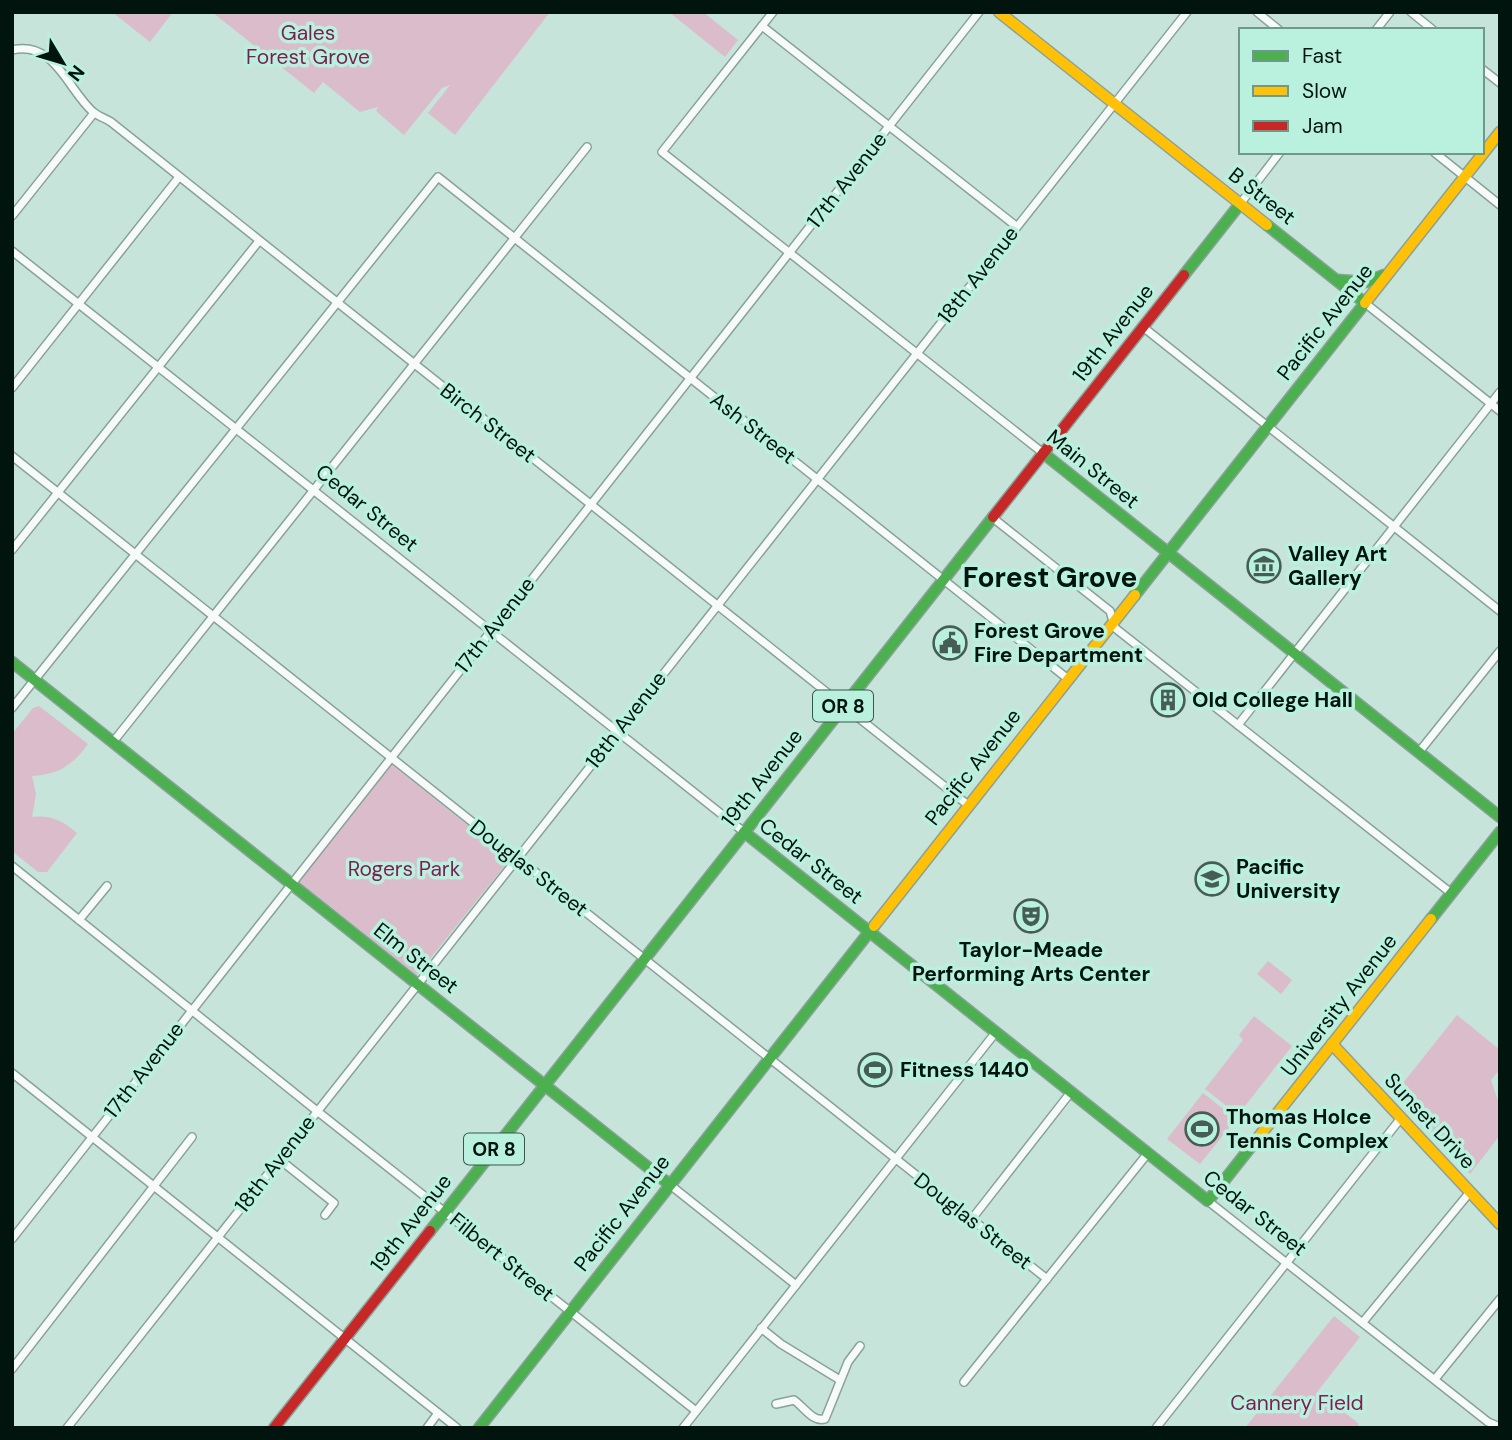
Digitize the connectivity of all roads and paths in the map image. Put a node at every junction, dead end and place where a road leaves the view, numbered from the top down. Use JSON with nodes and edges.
{"nodes":[{"id":1,"x":773,"y":12,"type":"edge"},
{"id":2,"x":979,"y":12,"type":"edge"},
{"id":3,"x":999,"y":12,"type":"edge"},
{"id":4,"x":1186,"y":12,"type":"edge"},
{"id":5,"x":1258,"y":12,"type":"edge"},
{"id":6,"x":1390,"y":12,"type":"edge"},
{"id":7,"x":1411,"y":12,"type":"edge"},
{"id":8,"x":762,"y":26,"type":"junction"},
{"id":9,"x":1277,"y":28,"type":"edge"},
{"id":10,"x":1378,"y":28,"type":"edge"},
{"id":11,"x":1431,"y":28,"type":"edge"},
{"id":12,"x":12,"y":50,"type":"edge"},
{"id":13,"x":1484,"y":71,"type":"edge"},
{"id":14,"x":1500,"y":83,"type":"edge"},
{"id":15,"x":1114,"y":103,"type":"junction"},
{"id":16,"x":94,"y":113,"type":"junction"},
{"id":17,"x":890,"y":126,"type":"junction"},
{"id":18,"x":1500,"y":132,"type":"edge"},
{"id":19,"x":587,"y":148,"type":"dead end"},
{"id":20,"x":1484,"y":153,"type":"edge"},
{"id":21,"x":1278,"y":154,"type":"edge"},
{"id":22,"x":1436,"y":154,"type":"edge"},
{"id":23,"x":1483,"y":154,"type":"edge"},
{"id":24,"x":179,"y":177,"type":"junction"},
{"id":25,"x":1465,"y":177,"type":"junction"},
{"id":26,"x":1240,"y":204,"type":"junction"},
{"id":27,"x":1500,"y":205,"type":"edge"},
{"id":28,"x":12,"y":216,"type":"edge"},
{"id":29,"x":1016,"y":226,"type":"junction"},
{"id":30,"x":515,"y":238,"type":"junction"},
{"id":31,"x":259,"y":241,"type":"junction"},
{"id":32,"x":12,"y":251,"type":"edge"},
{"id":33,"x":791,"y":251,"type":"junction"},
{"id":34,"x":1388,"y":273,"type":"junction"},
{"id":35,"x":1337,"y":280,"type":"junction"},
{"id":36,"x":337,"y":302,"type":"junction"},
{"id":37,"x":1365,"y":303,"type":"junction"},
{"id":38,"x":80,"y":304,"type":"junction"},
{"id":39,"x":1143,"y":327,"type":"junction"},
{"id":40,"x":918,"y":352,"type":"junction"},
{"id":41,"x":414,"y":364,"type":"junction"},
{"id":42,"x":159,"y":367,"type":"junction"},
{"id":43,"x":691,"y":379,"type":"junction"},
{"id":44,"x":12,"y":387,"type":"edge"},
{"id":45,"x":1500,"y":391,"type":"edge"},
{"id":46,"x":1490,"y":403,"type":"junction"},
{"id":47,"x":1500,"y":411,"type":"edge"},
{"id":48,"x":1268,"y":426,"type":"junction"},
{"id":49,"x":236,"y":428,"type":"junction"},
{"id":50,"x":1043,"y":453,"type":"junction"},
{"id":51,"x":12,"y":456,"type":"edge"},
{"id":52,"x":817,"y":479,"type":"junction"},
{"id":53,"x":314,"y":490,"type":"junction"},
{"id":54,"x":58,"y":492,"type":"junction"},
{"id":55,"x":591,"y":505,"type":"junction"},
{"id":56,"x":993,"y":517,"type":"junction"},
{"id":57,"x":1393,"y":527,"type":"junction"},
{"id":58,"x":12,"y":550,"type":"edge"},
{"id":59,"x":136,"y":553,"type":"junction"},
{"id":60,"x":1167,"y":553,"type":"junction"},
{"id":61,"x":943,"y":580,"type":"junction"},
{"id":62,"x":717,"y":605,"type":"junction"},
{"id":63,"x":1500,"y":611,"type":"edge"},
{"id":64,"x":213,"y":616,"type":"junction"},
{"id":65,"x":1113,"y":621,"type":"junction"},
{"id":66,"x":490,"y":631,"type":"junction"},
{"id":67,"x":1500,"y":652,"type":"edge"},
{"id":68,"x":1293,"y":653,"type":"junction"},
{"id":69,"x":12,"y":662,"type":"edge"},
{"id":70,"x":35,"y":679,"type":"junction"},
{"id":71,"x":1068,"y":679,"type":"junction"},
{"id":72,"x":844,"y":706,"type":"junction"},
{"id":73,"x":12,"y":708,"type":"edge"},
{"id":74,"x":1238,"y":725,"type":"junction"},
{"id":75,"x":616,"y":732,"type":"junction"},
{"id":76,"x":113,"y":742,"type":"junction"},
{"id":77,"x":1419,"y":752,"type":"junction"},
{"id":78,"x":390,"y":758,"type":"junction"},
{"id":79,"x":968,"y":805,"type":"junction"},
{"id":80,"x":1500,"y":817,"type":"edge"},
{"id":81,"x":744,"y":832,"type":"junction"},
{"id":82,"x":1500,"y":832,"type":"edge"},
{"id":83,"x":516,"y":859,"type":"junction"},
{"id":84,"x":12,"y":866,"type":"edge"},
{"id":85,"x":291,"y":883,"type":"junction"},
{"id":86,"x":107,"y":886,"type":"dead end"},
{"id":87,"x":1451,"y":893,"type":"junction"},
{"id":88,"x":79,"y":920,"type":"junction"},
{"id":89,"x":869,"y":931,"type":"junction"},
{"id":90,"x":644,"y":959,"type":"junction"},
{"id":91,"x":417,"y":984,"type":"junction"},
{"id":92,"x":190,"y":1010,"type":"junction"},
{"id":93,"x":996,"y":1032,"type":"junction"},
{"id":94,"x":1332,"y":1044,"type":"junction"},
{"id":95,"x":768,"y":1058,"type":"junction"},
{"id":96,"x":12,"y":1073,"type":"edge"},
{"id":97,"x":545,"y":1084,"type":"junction"},
{"id":98,"x":1071,"y":1092,"type":"junction"},
{"id":99,"x":317,"y":1111,"type":"junction"},
{"id":100,"x":1401,"y":1118,"type":"junction"},
{"id":101,"x":92,"y":1136,"type":"junction"},
{"id":102,"x":192,"y":1137,"type":"dead end"},
{"id":103,"x":1148,"y":1153,"type":"junction"},
{"id":104,"x":279,"y":1159,"type":"junction"},
{"id":105,"x":894,"y":1160,"type":"junction"},
{"id":106,"x":669,"y":1184,"type":"junction"},
{"id":107,"x":156,"y":1186,"type":"junction"},
{"id":108,"x":1470,"y":1192,"type":"junction"},
{"id":109,"x":1208,"y":1201,"type":"junction"},
{"id":110,"x":445,"y":1211,"type":"junction"},
{"id":111,"x":325,"y":1215,"type":"dead end"},
{"id":112,"x":971,"y":1220,"type":"junction"},
{"id":113,"x":1500,"y":1224,"type":"edge"},
{"id":114,"x":218,"y":1236,"type":"junction"},
{"id":115,"x":12,"y":1239,"type":"edge"},
{"id":116,"x":1287,"y":1262,"type":"junction"},
{"id":117,"x":1047,"y":1279,"type":"junction"},
{"id":118,"x":796,"y":1285,"type":"junction"},
{"id":119,"x":1500,"y":1299,"type":"edge"},
{"id":120,"x":569,"y":1311,"type":"junction"},
{"id":121,"x":1363,"y":1322,"type":"junction"},
{"id":122,"x":761,"y":1328,"type":"junction"},
{"id":123,"x":345,"y":1338,"type":"junction"},
{"id":124,"x":860,"y":1346,"type":"dead end"},
{"id":125,"x":12,"y":1369,"type":"edge"},
{"id":126,"x":840,"y":1380,"type":"junction"},
{"id":127,"x":1435,"y":1380,"type":"junction"},
{"id":128,"x":964,"y":1382,"type":"dead end"},
{"id":129,"x":776,"y":1405,"type":"dead end"},
{"id":130,"x":696,"y":1411,"type":"junction"},
{"id":131,"x":439,"y":1413,"type":"junction"},
{"id":132,"x":1500,"y":1427,"type":"edge"},
{"id":133,"x":67,"y":1428,"type":"edge"},
{"id":134,"x":274,"y":1428,"type":"edge"},
{"id":135,"x":427,"y":1428,"type":"edge"},
{"id":136,"x":457,"y":1428,"type":"edge"},
{"id":137,"x":479,"y":1428,"type":"edge"},
{"id":138,"x":683,"y":1428,"type":"edge"},
{"id":139,"x":1156,"y":1428,"type":"edge"}],
"edges":[{"from":1,"to":8,"type":"street"},
{"from":2,"to":17,"type":"street","name":"17th Avenue"},
{"from":3,"to":15,"type":"main road","name":"B Street"},
{"from":4,"to":15,"type":"street","name":"18th Avenue"},
{"from":5,"to":9,"type":"street"},
{"from":6,"to":10,"type":"street"},
{"from":7,"to":11,"type":"street"},
{"from":8,"to":17,"type":"street"},
{"from":8,"to":33,"type":"street","name":"Main Street"},
{"from":12,"to":16,"type":"street","name":"Birch Street"},
{"from":13,"to":14,"type":"street"},
{"from":15,"to":26,"type":"main road","name":"B Street"},
{"from":15,"to":29,"type":"street","name":"18th Avenue"},
{"from":16,"to":24,"type":"street","name":"Birch Street"},
{"from":16,"to":28,"type":"street"},
{"from":17,"to":29,"type":"street"},
{"from":17,"to":33,"type":"street","name":"17th Avenue"},
{"from":18,"to":20,"type":"main road","name":"Pacific Avenue"},
{"from":19,"to":30,"type":"street"},
{"from":21,"to":26,"type":"street","name":"19th Avenue"},
{"from":22,"to":25,"type":"street"},
{"from":23,"to":25,"type":"main road","name":"Pacific Avenue"},
{"from":24,"to":31,"type":"street","name":"Birch Street"},
{"from":24,"to":38,"type":"street"},
{"from":25,"to":27,"type":"street"},
{"from":25,"to":34,"type":"main road","name":"Pacific Avenue"},
{"from":26,"to":35,"type":"main road","name":"B Street"},
{"from":26,"to":39,"type":"main road","name":"19th Avenue","number":"OR 8"},
{"from":29,"to":40,"type":"street","name":"18th Avenue"},
{"from":30,"to":36,"type":"street","name":"Ash Street"},
{"from":30,"to":41,"type":"street"},
{"from":30,"to":43,"type":"street","name":"Ash Street"},
{"from":31,"to":36,"type":"street","name":"Birch Street"},
{"from":31,"to":42,"type":"street"},
{"from":32,"to":38,"type":"street","name":"Cedar Street"},
{"from":33,"to":40,"type":"street","name":"Main Street"},
{"from":33,"to":43,"type":"street","name":"17th Avenue"},
{"from":34,"to":35,"type":"main road"},
{"from":34,"to":37,"type":"main road","name":"Pacific Avenue"},
{"from":35,"to":37,"type":"main road","name":"B Street"},
{"from":36,"to":41,"type":"street","name":"Birch Street"},
{"from":36,"to":49,"type":"street"},
{"from":37,"to":46,"type":"street","name":"B Street"},
{"from":37,"to":48,"type":"main road","name":"Pacific Avenue"},
{"from":38,"to":42,"type":"street","name":"Cedar Street"},
{"from":38,"to":44,"type":"street"},
{"from":39,"to":48,"type":"street"},
{"from":39,"to":50,"type":"main road","name":"19th Avenue","number":"OR 8"},
{"from":40,"to":50,"type":"street","name":"Main Street"},
{"from":40,"to":52,"type":"street","name":"18th Avenue"},
{"from":41,"to":53,"type":"street"},
{"from":41,"to":55,"type":"street","name":"Birch Street"},
{"from":42,"to":49,"type":"street","name":"Cedar Street"},
{"from":42,"to":54,"type":"street"},
{"from":43,"to":52,"type":"street","name":"Ash Street"},
{"from":43,"to":55,"type":"street","name":"17th Avenue"},
{"from":45,"to":46,"type":"street"},
{"from":46,"to":47,"type":"street","name":"B Street"},
{"from":46,"to":57,"type":"street"},
{"from":48,"to":57,"type":"street"},
{"from":48,"to":60,"type":"main road","name":"Pacific Avenue"},
{"from":49,"to":53,"type":"street","name":"Cedar Street"},
{"from":49,"to":59,"type":"street"},
{"from":50,"to":56,"type":"main road","name":"19th Avenue","number":"OR 8"},
{"from":50,"to":60,"type":"main road","name":"Main Street"},
{"from":51,"to":54,"type":"street","name":"Douglas Street"},
{"from":52,"to":61,"type":"street","name":"Ash Street"},
{"from":52,"to":62,"type":"street","name":"18th Avenue"},
{"from":53,"to":64,"type":"street"},
{"from":53,"to":66,"type":"street","name":"Cedar Street"},
{"from":54,"to":58,"type":"street"},
{"from":54,"to":59,"type":"street","name":"Douglas Street"},
{"from":55,"to":62,"type":"street","name":"Birch Street"},
{"from":55,"to":66,"type":"street","name":"17th Avenue"},
{"from":56,"to":61,"type":"main road","name":"19th Avenue","number":"OR 8"},
{"from":56,"to":65,"type":"street"},
{"from":57,"to":63,"type":"street"},
{"from":57,"to":68,"type":"street"},
{"from":59,"to":64,"type":"street","name":"Douglas Street"},
{"from":59,"to":70,"type":"street"},
{"from":60,"to":65,"type":"main road","name":"Pacific Avenue"},
{"from":60,"to":68,"type":"main road","name":"Main Street"},
{"from":61,"to":71,"type":"street","name":"Ash Street"},
{"from":61,"to":72,"type":"main road","name":"19th Avenue","number":"OR 8"},
{"from":62,"to":72,"type":"street","name":"Birch Street"},
{"from":62,"to":75,"type":"street","name":"18th Avenue"},
{"from":64,"to":76,"type":"street"},
{"from":64,"to":78,"type":"street","name":"Douglas Street"},
{"from":65,"to":71,"type":"main road","name":"Pacific Avenue"},
{"from":65,"to":74,"type":"street"},
{"from":66,"to":75,"type":"street","name":"Cedar Street"},
{"from":66,"to":78,"type":"street","name":"17th Avenue"},
{"from":67,"to":77,"type":"street"},
{"from":68,"to":74,"type":"street"},
{"from":68,"to":77,"type":"main road","name":"Main Street"},
{"from":69,"to":70,"type":"main road","name":"Elm Street"},
{"from":70,"to":73,"type":"street"},
{"from":70,"to":76,"type":"main road","name":"Elm Street"},
{"from":71,"to":79,"type":"main road","name":"Pacific Avenue"},
{"from":72,"to":79,"type":"street","name":"Birch Street"},
{"from":72,"to":81,"type":"main road","name":"19th Avenue","number":"OR 8"},
{"from":74,"to":87,"type":"street"},
{"from":75,"to":81,"type":"street","name":"Cedar Street"},
{"from":75,"to":83,"type":"street","name":"18th Avenue"},
{"from":76,"to":85,"type":"main road","name":"Elm Street"},
{"from":77,"to":80,"type":"main road","name":"Main Street"},
{"from":78,"to":83,"type":"street","name":"Douglas Street"},
{"from":78,"to":85,"type":"street","name":"17th Avenue"},
{"from":79,"to":89,"type":"main road","name":"Pacific Avenue"},
{"from":81,"to":89,"type":"main road","name":"Cedar Street"},
{"from":81,"to":90,"type":"main road","name":"19th Avenue","number":"OR 8"},
{"from":82,"to":87,"type":"main road","name":"University Avenue"},
{"from":83,"to":90,"type":"street","name":"Douglas Street"},
{"from":83,"to":91,"type":"street","name":"18th Avenue"},
{"from":84,"to":88,"type":"street","name":"Filbert Street"},
{"from":85,"to":91,"type":"main road","name":"Elm Street"},
{"from":85,"to":92,"type":"street","name":"17th Avenue"},
{"from":86,"to":88,"type":"street"},
{"from":87,"to":94,"type":"main road","name":"University Avenue"},
{"from":88,"to":92,"type":"street","name":"Filbert Street"},
{"from":89,"to":93,"type":"main road","name":"Cedar Street"},
{"from":89,"to":95,"type":"main road","name":"Pacific Avenue"},
{"from":90,"to":95,"type":"street","name":"Douglas Street"},
{"from":90,"to":97,"type":"main road","name":"19th Avenue","number":"OR 8"},
{"from":91,"to":97,"type":"main road","name":"Elm Street"},
{"from":91,"to":99,"type":"street","name":"18th Avenue"},
{"from":92,"to":99,"type":"street","name":"Filbert Street"},
{"from":92,"to":101,"type":"street","name":"17th Avenue"},
{"from":93,"to":98,"type":"main road","name":"Cedar Street"},
{"from":93,"to":105,"type":"street"},
{"from":94,"to":100,"type":"main road","name":"Sunset Drive"},
{"from":94,"to":109,"type":"main road","name":"University Avenue"},
{"from":95,"to":105,"type":"street","name":"Douglas Street"},
{"from":95,"to":106,"type":"main road","name":"Pacific Avenue"},
{"from":96,"to":101,"type":"street"},
{"from":97,"to":106,"type":"main road","name":"Elm Street"},
{"from":97,"to":110,"type":"main road","name":"19th Avenue","number":"OR 8"},
{"from":98,"to":103,"type":"main road","name":"Cedar Street"},
{"from":98,"to":112,"type":"street"},
{"from":99,"to":104,"type":"street","name":"18th Avenue"},
{"from":99,"to":110,"type":"street","name":"Filbert Street"},
{"from":100,"to":108,"type":"main road","name":"Sunset Drive"},
{"from":100,"to":116,"type":"street"},
{"from":101,"to":107,"type":"street"},
{"from":101,"to":115,"type":"street","name":"17th Avenue"},
{"from":102,"to":107,"type":"street"},
{"from":103,"to":109,"type":"main road","name":"Cedar Street"},
{"from":103,"to":117,"type":"street"},
{"from":104,"to":111,"type":"street"},
{"from":104,"to":114,"type":"street","name":"18th Avenue"},
{"from":105,"to":112,"type":"street","name":"Douglas Street"},
{"from":105,"to":118,"type":"street"},
{"from":106,"to":118,"type":"street","name":"Elm Street"},
{"from":106,"to":120,"type":"main road","name":"Pacific Avenue"},
{"from":107,"to":114,"type":"street"},
{"from":107,"to":125,"type":"street"},
{"from":108,"to":113,"type":"main road","name":"Sunset Drive"},
{"from":108,"to":121,"type":"street"},
{"from":109,"to":116,"type":"street","name":"Cedar Street"},
{"from":110,"to":120,"type":"street","name":"Filbert Street"},
{"from":110,"to":123,"type":"main road","name":"19th Avenue","number":"OR 8"},
{"from":112,"to":117,"type":"street","name":"Douglas Street"},
{"from":114,"to":123,"type":"street"},
{"from":114,"to":133,"type":"street","name":"18th Avenue"},
{"from":116,"to":121,"type":"street","name":"Cedar Street"},
{"from":116,"to":139,"type":"street"},
{"from":117,"to":128,"type":"street"},
{"from":118,"to":122,"type":"street"},
{"from":119,"to":127,"type":"street"},
{"from":120,"to":130,"type":"street","name":"Filbert Street"},
{"from":120,"to":137,"type":"main road","name":"Pacific Avenue"},
{"from":121,"to":127,"type":"street","name":"Cedar Street"},
{"from":122,"to":126,"type":"street"},
{"from":122,"to":130,"type":"street"},
{"from":123,"to":131,"type":"street"},
{"from":123,"to":134,"type":"main road","name":"19th Avenue","number":"OR 8"},
{"from":124,"to":126,"type":"street"},
{"from":126,"to":129,"type":"street"},
{"from":127,"to":132,"type":"street","name":"Cedar Street"},
{"from":130,"to":138,"type":"street"},
{"from":131,"to":135,"type":"street"},
{"from":131,"to":136,"type":"street"}]}
